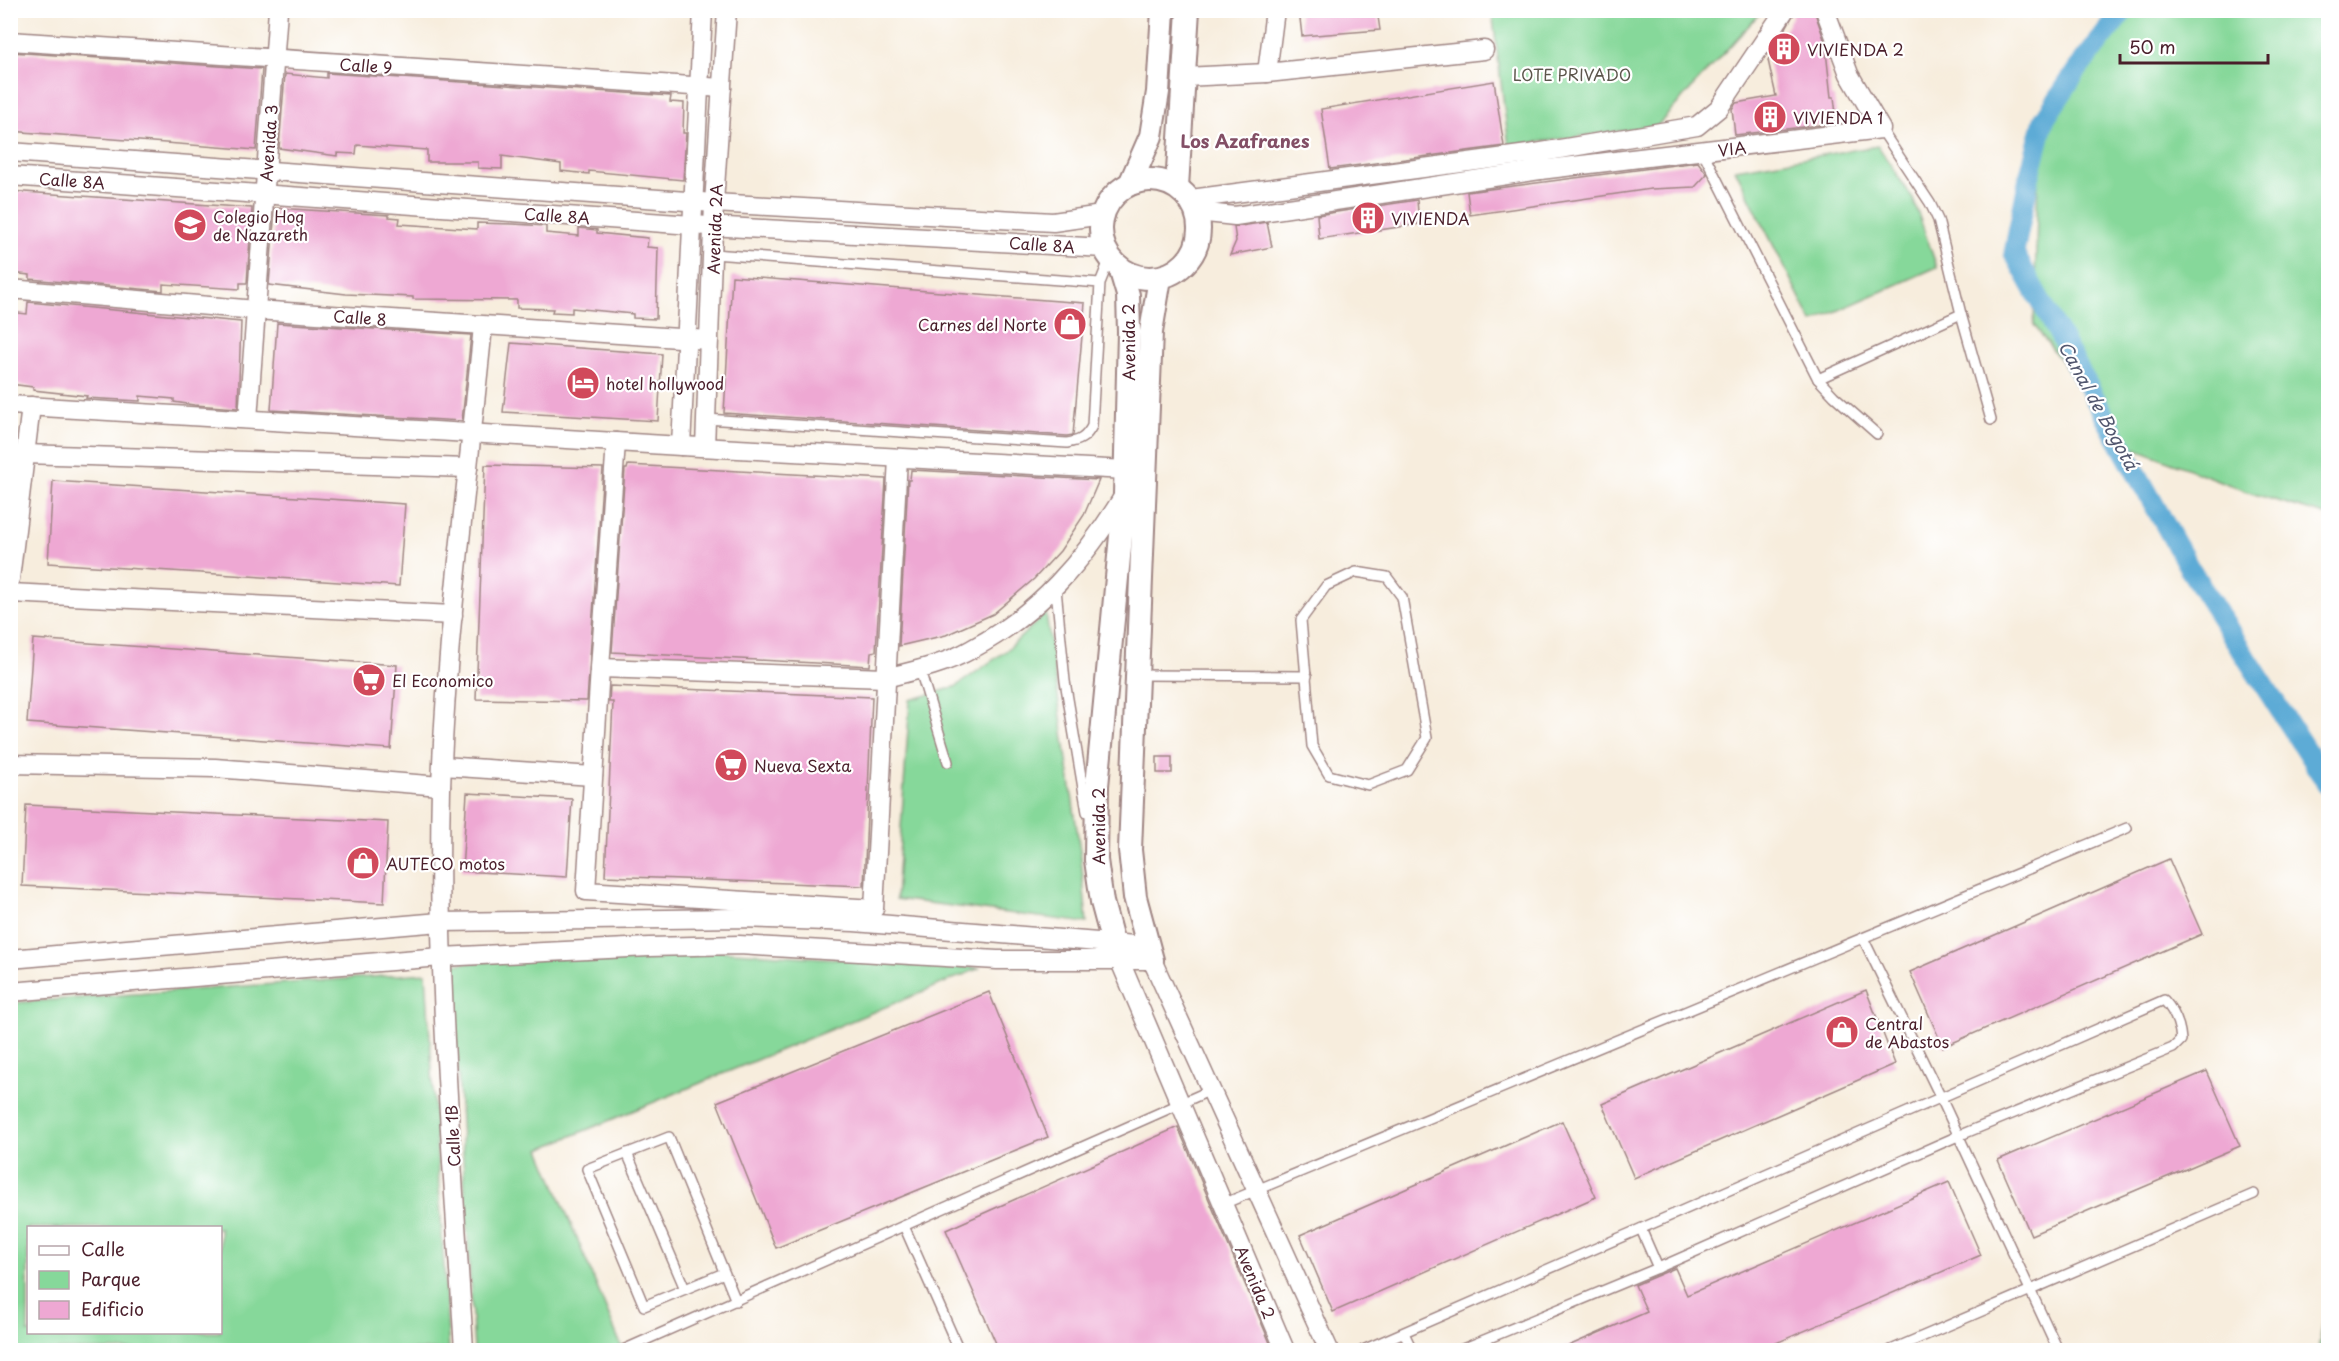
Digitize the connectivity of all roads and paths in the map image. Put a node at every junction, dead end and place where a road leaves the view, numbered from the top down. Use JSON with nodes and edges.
{"nodes":[{"id":1,"x":278,"y":10,"type":"edge"},
{"id":2,"x":703,"y":10,"type":"edge"},
{"id":3,"x":727,"y":10,"type":"edge"},
{"id":4,"x":1163,"y":10,"type":"edge"},
{"id":5,"x":1188,"y":10,"type":"edge"},
{"id":6,"x":1275,"y":10,"type":"edge"},
{"id":7,"x":1785,"y":10,"type":"edge"},
{"id":8,"x":1825,"y":10,"type":"edge"},
{"id":9,"x":10,"y":42,"type":"edge"},
{"id":10,"x":1484,"y":50,"type":"dead end"},
{"id":11,"x":274,"y":59,"type":"junction"},
{"id":12,"x":1267,"y":73,"type":"junction"},
{"id":13,"x":1184,"y":77,"type":"junction"},
{"id":14,"x":699,"y":86,"type":"junction"},
{"id":15,"x":722,"y":88,"type":"junction"},
{"id":16,"x":1881,"y":129,"type":"junction"},
{"id":17,"x":10,"y":152,"type":"edge"},
{"id":18,"x":1703,"y":152,"type":"junction"},
{"id":19,"x":1538,"y":161,"type":"junction"},
{"id":20,"x":266,"y":169,"type":"junction"},
{"id":21,"x":10,"y":176,"type":"edge"},
{"id":22,"x":1131,"y":183,"type":"junction"},
{"id":23,"x":264,"y":192,"type":"junction"},
{"id":24,"x":1189,"y":199,"type":"junction"},
{"id":25,"x":692,"y":201,"type":"junction"},
{"id":26,"x":714,"y":203,"type":"junction"},
{"id":27,"x":1102,"y":215,"type":"junction"},
{"id":28,"x":692,"y":225,"type":"junction"},
{"id":29,"x":714,"y":226,"type":"junction"},
{"id":30,"x":713,"y":254,"type":"junction"},
{"id":31,"x":1111,"y":258,"type":"junction"},
{"id":32,"x":1160,"y":278,"type":"junction"},
{"id":33,"x":1100,"y":283,"type":"junction"},
{"id":34,"x":10,"y":289,"type":"edge"},
{"id":35,"x":256,"y":310,"type":"junction"},
{"id":36,"x":1961,"y":314,"type":"junction"},
{"id":37,"x":483,"y":326,"type":"junction"},
{"id":38,"x":686,"y":339,"type":"junction"},
{"id":39,"x":710,"y":340,"type":"junction"},
{"id":40,"x":1818,"y":379,"type":"junction"},
{"id":41,"x":10,"y":405,"type":"edge"},
{"id":42,"x":31,"y":406,"type":"junction"},
{"id":43,"x":248,"y":419,"type":"junction"},
{"id":44,"x":706,"y":419,"type":"junction"},
{"id":45,"x":1991,"y":420,"type":"dead end"},
{"id":46,"x":472,"y":433,"type":"junction"},
{"id":47,"x":1877,"y":434,"type":"dead end"},
{"id":48,"x":616,"y":442,"type":"junction"},
{"id":49,"x":681,"y":446,"type":"junction"},
{"id":50,"x":705,"y":447,"type":"junction"},
{"id":51,"x":24,"y":454,"type":"junction"},
{"id":52,"x":898,"y":458,"type":"junction"},
{"id":53,"x":468,"y":468,"type":"junction"},
{"id":54,"x":1126,"y":471,"type":"junction"},
{"id":55,"x":1125,"y":494,"type":"junction"},
{"id":56,"x":10,"y":579,"type":"edge"},
{"id":57,"x":1056,"y":589,"type":"junction"},
{"id":58,"x":10,"y":593,"type":"edge"},
{"id":59,"x":453,"y":615,"type":"junction"},
{"id":60,"x":600,"y":668,"type":"junction"},
{"id":61,"x":920,"y":670,"type":"junction"},
{"id":62,"x":1137,"y":675,"type":"junction"},
{"id":63,"x":1307,"y":676,"type":"junction"},
{"id":64,"x":885,"y":678,"type":"junction"},
{"id":65,"x":948,"y":762,"type":"dead end"},
{"id":66,"x":10,"y":764,"type":"edge"},
{"id":67,"x":443,"y":766,"type":"junction"},
{"id":68,"x":593,"y":776,"type":"junction"},
{"id":69,"x":441,"y":786,"type":"junction"},
{"id":70,"x":2127,"y":828,"type":"dead end"},
{"id":71,"x":1096,"y":860,"type":"junction"},
{"id":72,"x":440,"y":922,"type":"junction"},
{"id":73,"x":1863,"y":938,"type":"junction"},
{"id":74,"x":1116,"y":951,"type":"junction"},
{"id":75,"x":1150,"y":953,"type":"junction"},
{"id":76,"x":441,"y":957,"type":"junction"},
{"id":77,"x":10,"y":959,"type":"edge"},
{"id":78,"x":10,"y":992,"type":"edge"},
{"id":79,"x":1211,"y":1090,"type":"junction"},
{"id":80,"x":1941,"y":1098,"type":"junction"},
{"id":81,"x":1180,"y":1104,"type":"junction"},
{"id":82,"x":1958,"y":1136,"type":"junction"},
{"id":83,"x":627,"y":1153,"type":"junction"},
{"id":84,"x":1256,"y":1190,"type":"junction"},
{"id":85,"x":2254,"y":1194,"type":"dead end"},
{"id":86,"x":1223,"y":1204,"type":"junction"},
{"id":87,"x":904,"y":1226,"type":"junction"},
{"id":88,"x":1641,"y":1229,"type":"junction"},
{"id":89,"x":1658,"y":1268,"type":"junction"},
{"id":90,"x":724,"y":1272,"type":"junction"},
{"id":91,"x":685,"y":1289,"type":"junction"},
{"id":92,"x":2030,"y":1291,"type":"junction"},
{"id":93,"x":736,"y":1301,"type":"junction"},
{"id":94,"x":1404,"y":1333,"type":"junction"},
{"id":95,"x":464,"y":1350,"type":"edge"},
{"id":96,"x":624,"y":1350,"type":"edge"},
{"id":97,"x":959,"y":1350,"type":"edge"},
{"id":98,"x":1285,"y":1350,"type":"edge"},
{"id":99,"x":1329,"y":1350,"type":"edge"},
{"id":100,"x":1363,"y":1350,"type":"edge"},
{"id":101,"x":1412,"y":1350,"type":"edge"},
{"id":102,"x":1460,"y":1350,"type":"edge"},
{"id":103,"x":1891,"y":1350,"type":"edge"},
{"id":104,"x":2058,"y":1350,"type":"edge"}],
"edges":[{"from":1,"to":11,"type":"street","name":"Avenida 3"},
{"from":2,"to":14,"type":"street","name":"Avenida 2A"},
{"from":3,"to":15,"type":"street","name":"Avenida 2A"},
{"from":4,"to":22,"type":"street"},
{"from":5,"to":13,"type":"street"},
{"from":6,"to":12,"type":"street"},
{"from":7,"to":19,"type":"street"},
{"from":8,"to":16,"type":"street"},
{"from":9,"to":11,"type":"street","name":"Calle 9"},
{"from":10,"to":12,"type":"street"},
{"from":11,"to":14,"type":"street","name":"Calle 9"},
{"from":11,"to":20,"type":"street","name":"Avenida 3"},
{"from":12,"to":13,"type":"street"},
{"from":13,"to":24,"type":"street"},
{"from":14,"to":15,"type":"street","name":"Calle 9"},
{"from":14,"to":25,"type":"street","name":"Avenida 2A"},
{"from":15,"to":26,"type":"street","name":"Avenida 2A"},
{"from":16,"to":18,"type":"street","name":"VIA"},
{"from":16,"to":36,"type":"lane"},
{"from":17,"to":20,"type":"street","name":"Calle 8A"},
{"from":18,"to":19,"type":"street","name":"VIA"},
{"from":18,"to":40,"type":"lane"},
{"from":19,"to":24,"type":"street"},
{"from":20,"to":23,"type":"street","name":"Avenida 3"},
{"from":20,"to":25,"type":"street","name":"Calle 8A"},
{"from":21,"to":23,"type":"street","name":"Calle 8A"},
{"from":22,"to":24,"type":"street"},
{"from":22,"to":27,"type":"street"},
{"from":23,"to":28,"type":"street","name":"Calle 8A"},
{"from":23,"to":35,"type":"street","name":"Avenida 3"},
{"from":24,"to":32,"type":"street"},
{"from":25,"to":26,"type":"street","name":"Calle 8A"},
{"from":25,"to":28,"type":"street","name":"Avenida 2A"},
{"from":26,"to":27,"type":"street","name":"Calle 8A"},
{"from":26,"to":29,"type":"street","name":"Avenida 2A"},
{"from":27,"to":31,"type":"street"},
{"from":28,"to":29,"type":"street","name":"Calle 8A"},
{"from":28,"to":38,"type":"street","name":"Avenida 2A"},
{"from":29,"to":30,"type":"street","name":"Avenida 2A"},
{"from":29,"to":31,"type":"street","name":"Calle 8A"},
{"from":30,"to":33,"type":"lane"},
{"from":30,"to":39,"type":"street","name":"Avenida 2A"},
{"from":31,"to":32,"type":"street"},
{"from":31,"to":33,"type":"lane"},
{"from":31,"to":54,"type":"street","name":"Avenida 2"},
{"from":32,"to":62,"type":"street","name":"Avenida 2"},
{"from":33,"to":44,"type":"lane"},
{"from":34,"to":35,"type":"street","name":"Calle 8"},
{"from":35,"to":37,"type":"street","name":"Calle 8"},
{"from":35,"to":43,"type":"street","name":"Avenida 3"},
{"from":36,"to":40,"type":"lane"},
{"from":36,"to":45,"type":"lane"},
{"from":37,"to":38,"type":"street","name":"Calle 8"},
{"from":37,"to":46,"type":"street","name":"Calle 1B"},
{"from":38,"to":39,"type":"street","name":"Calle 8"},
{"from":38,"to":49,"type":"street","name":"Avenida 2A"},
{"from":39,"to":44,"type":"street","name":"Avenida 2A"},
{"from":40,"to":47,"type":"lane"},
{"from":41,"to":42,"type":"street"},
{"from":42,"to":43,"type":"street"},
{"from":42,"to":51,"type":"street"},
{"from":43,"to":46,"type":"street"},
{"from":44,"to":50,"type":"street","name":"Avenida 2A"},
{"from":46,"to":48,"type":"street"},
{"from":46,"to":53,"type":"street","name":"Calle 1B"},
{"from":48,"to":49,"type":"street"},
{"from":48,"to":60,"type":"street"},
{"from":49,"to":50,"type":"street"},
{"from":50,"to":52,"type":"street"},
{"from":51,"to":53,"type":"street"},
{"from":51,"to":56,"type":"street"},
{"from":52,"to":54,"type":"street"},
{"from":52,"to":64,"type":"street"},
{"from":53,"to":59,"type":"street","name":"Calle 1B"},
{"from":54,"to":55,"type":"street","name":"Avenida 2"},
{"from":55,"to":57,"type":"street"},
{"from":55,"to":71,"type":"street","name":"Avenida 2"},
{"from":57,"to":61,"type":"street"},
{"from":57,"to":71,"type":"lane"},
{"from":58,"to":59,"type":"street"},
{"from":59,"to":67,"type":"street","name":"Calle 1B"},
{"from":60,"to":64,"type":"street"},
{"from":60,"to":68,"type":"street"},
{"from":61,"to":64,"type":"street"},
{"from":61,"to":65,"type":"lane"},
{"from":62,"to":63,"type":"lane"},
{"from":62,"to":75,"type":"street","name":"Avenida 2"},
{"from":63,"to":63,"type":"lane"},
{"from":64,"to":68,"type":"street"},
{"from":66,"to":69,"type":"street"},
{"from":67,"to":68,"type":"street"},
{"from":67,"to":69,"type":"street","name":"Calle 1B"},
{"from":69,"to":72,"type":"street","name":"Calle 1B"},
{"from":70,"to":73,"type":"lane"},
{"from":71,"to":74,"type":"street","name":"Avenida 2"},
{"from":72,"to":74,"type":"street"},
{"from":72,"to":76,"type":"street","name":"Calle 1B"},
{"from":72,"to":77,"type":"street"},
{"from":73,"to":80,"type":"lane"},
{"from":73,"to":84,"type":"lane"},
{"from":74,"to":75,"type":"street"},
{"from":74,"to":76,"type":"street"},
{"from":74,"to":81,"type":"street","name":"Avenida 2"},
{"from":75,"to":79,"type":"street","name":"Avenida 2"},
{"from":76,"to":78,"type":"street"},
{"from":76,"to":95,"type":"street","name":"Calle 1B"},
{"from":79,"to":81,"type":"lane"},
{"from":79,"to":84,"type":"street","name":"Avenida 2"},
{"from":80,"to":82,"type":"lane"},
{"from":80,"to":82,"type":"lane"},
{"from":80,"to":88,"type":"lane"},
{"from":81,"to":86,"type":"street","name":"Avenida 2"},
{"from":81,"to":87,"type":"lane"},
{"from":82,"to":89,"type":"lane"},
{"from":82,"to":92,"type":"lane"},
{"from":83,"to":90,"type":"lane"},
{"from":83,"to":91,"type":"lane"},
{"from":83,"to":91,"type":"lane"},
{"from":84,"to":86,"type":"lane"},
{"from":84,"to":99,"type":"street","name":"Avenida 2"},
{"from":85,"to":92,"type":"lane"},
{"from":86,"to":98,"type":"street","name":"Avenida 2"},
{"from":87,"to":93,"type":"lane"},
{"from":87,"to":97,"type":"lane"},
{"from":88,"to":89,"type":"lane"},
{"from":88,"to":94,"type":"lane"},
{"from":89,"to":102,"type":"lane"},
{"from":90,"to":91,"type":"lane"},
{"from":90,"to":93,"type":"lane"},
{"from":92,"to":103,"type":"lane"},
{"from":92,"to":104,"type":"lane"},
{"from":93,"to":96,"type":"lane"},
{"from":94,"to":100,"type":"lane"},
{"from":94,"to":101,"type":"lane"}]}
